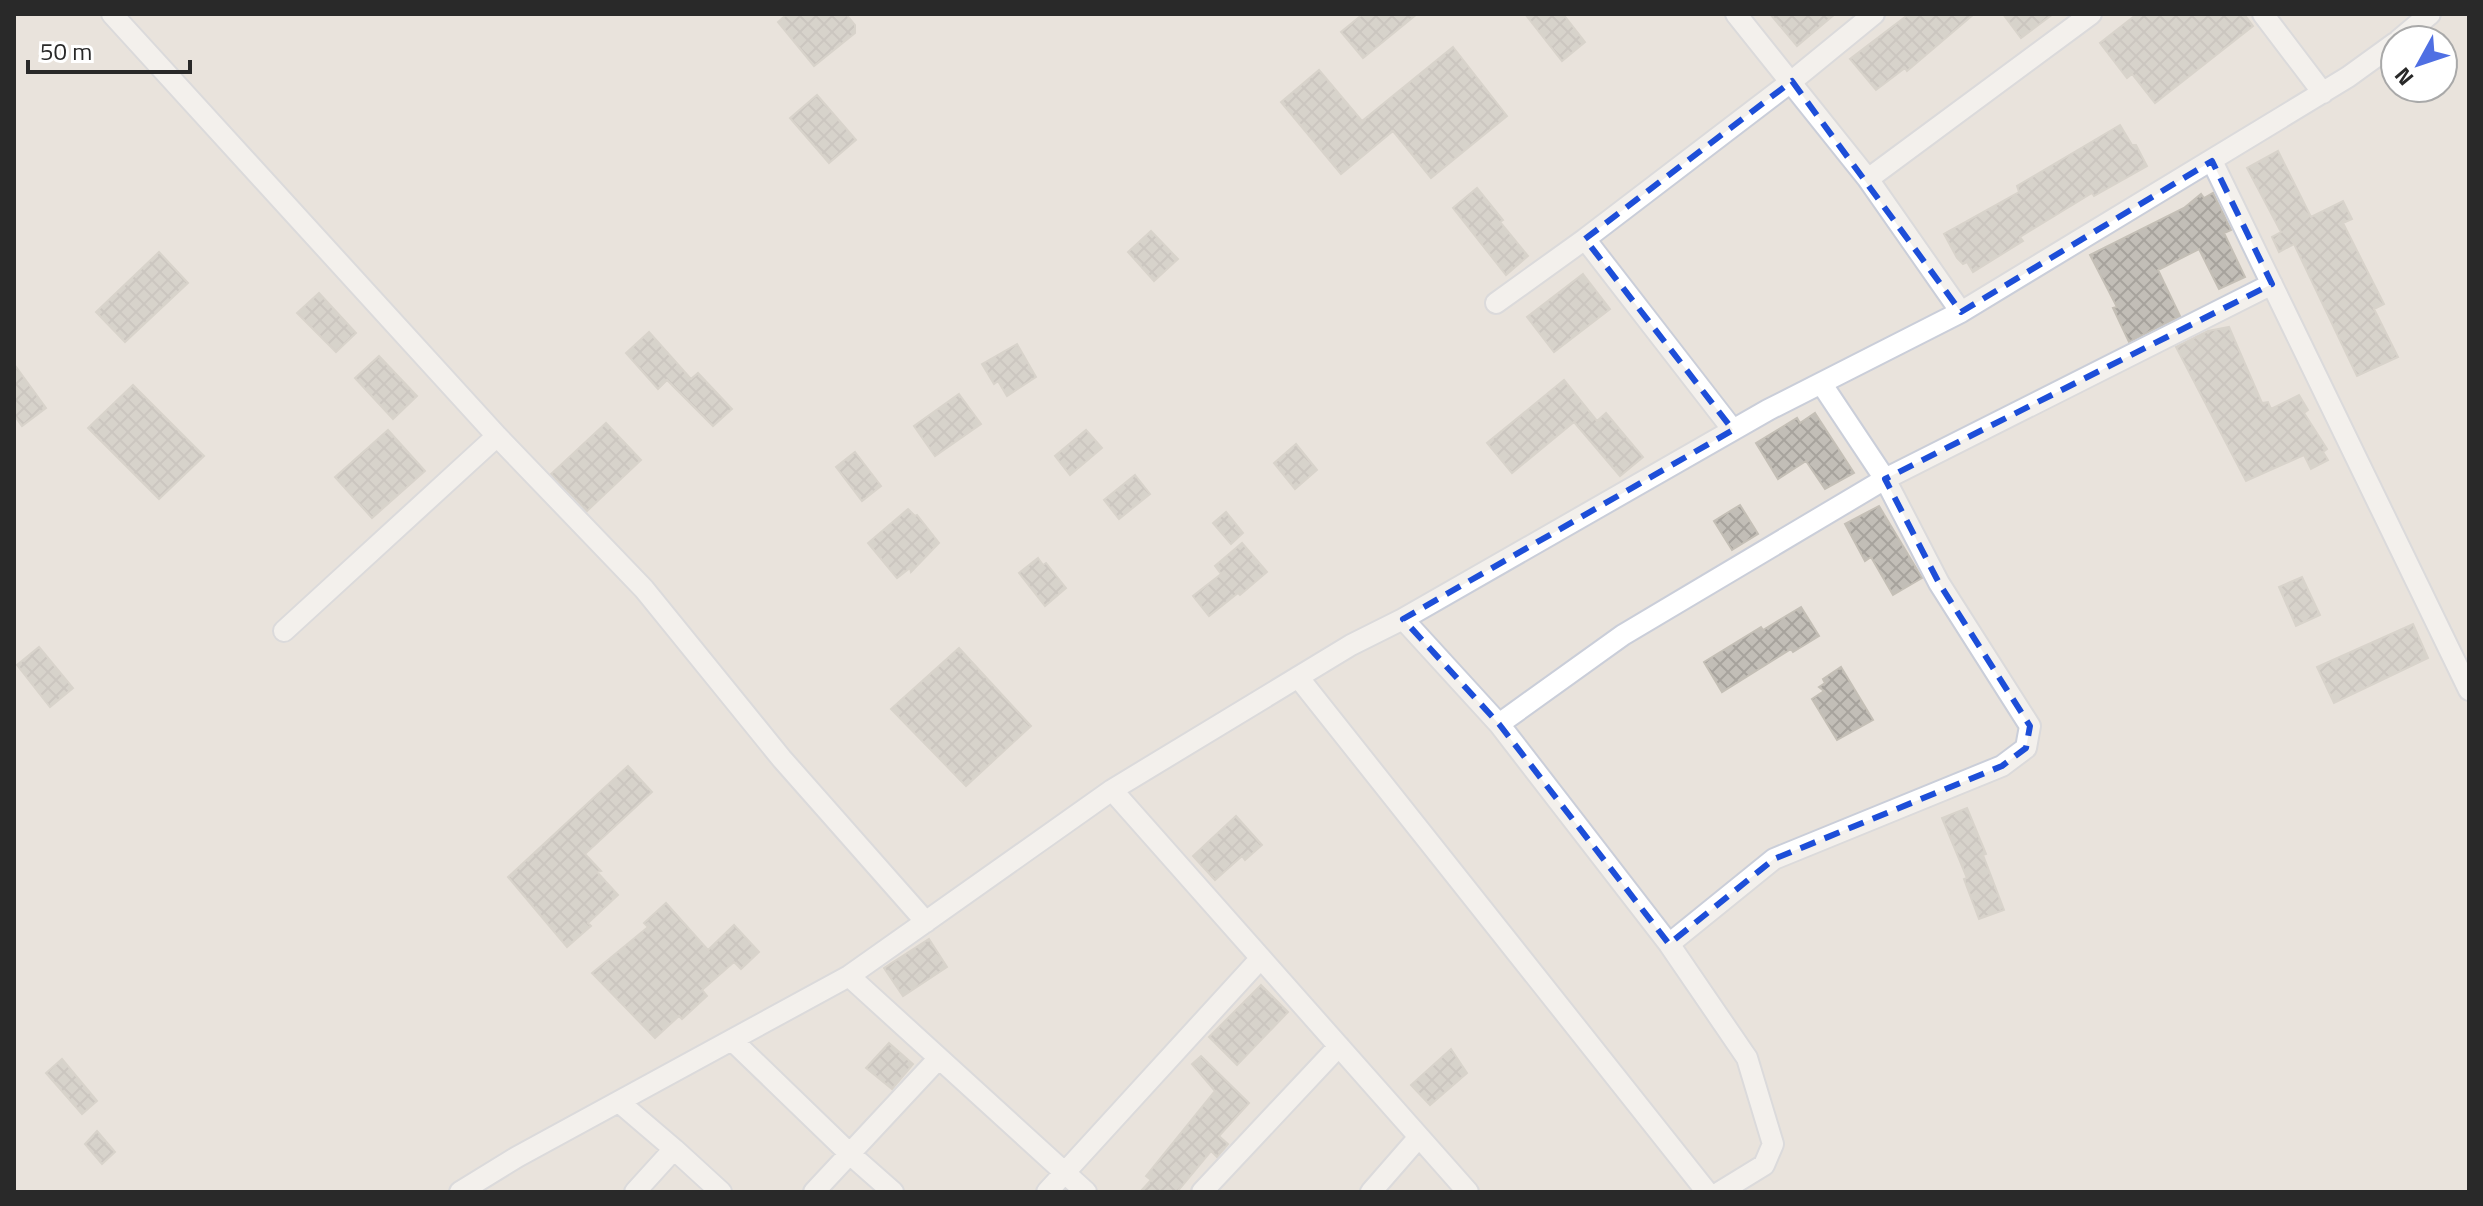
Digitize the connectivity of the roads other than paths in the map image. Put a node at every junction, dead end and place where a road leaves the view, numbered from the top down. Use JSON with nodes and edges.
{"nodes":[{"id":1,"x":112,"y":14,"type":"edge"},
{"id":2,"x":1736,"y":14,"type":"edge"},
{"id":3,"x":1874,"y":14,"type":"edge"},
{"id":4,"x":2091,"y":14,"type":"edge"},
{"id":5,"x":2263,"y":14,"type":"edge"},
{"id":6,"x":2379,"y":54,"type":"edge"},
{"id":7,"x":1792,"y":81,"type":"junction"},
{"id":8,"x":2323,"y":93,"type":"junction"},
{"id":9,"x":2212,"y":161,"type":"junction"},
{"id":10,"x":1868,"y":179,"type":"junction"},
{"id":11,"x":1585,"y":239,"type":"junction"},
{"id":12,"x":2272,"y":284,"type":"junction"},
{"id":13,"x":1496,"y":303,"type":"dead end"},
{"id":14,"x":1961,"y":312,"type":"junction"},
{"id":15,"x":1821,"y":383,"type":"junction"},
{"id":16,"x":1733,"y":430,"type":"junction"},
{"id":17,"x":497,"y":436,"type":"junction"},
{"id":18,"x":1885,"y":479,"type":"junction"},
{"id":19,"x":1403,"y":619,"type":"junction"},
{"id":20,"x":284,"y":631,"type":"dead end"},
{"id":21,"x":1298,"y":677,"type":"junction"},
{"id":22,"x":2469,"y":690,"type":"edge"},
{"id":23,"x":1499,"y":724,"type":"junction"},
{"id":24,"x":1112,"y":790,"type":"junction"},
{"id":25,"x":926,"y":922,"type":"junction"},
{"id":26,"x":1669,"y":944,"type":"junction"},
{"id":27,"x":1261,"y":958,"type":"junction"},
{"id":28,"x":849,"y":976,"type":"junction"},
{"id":29,"x":733,"y":1041,"type":"junction"},
{"id":30,"x":1339,"y":1046,"type":"junction"},
{"id":31,"x":939,"y":1058,"type":"junction"},
{"id":32,"x":619,"y":1102,"type":"junction"},
{"id":33,"x":1419,"y":1137,"type":"junction"},
{"id":34,"x":674,"y":1149,"type":"junction"},
{"id":35,"x":851,"y":1155,"type":"junction"},
{"id":36,"x":1064,"y":1172,"type":"junction"},
{"id":37,"x":460,"y":1192,"type":"edge"},
{"id":38,"x":635,"y":1192,"type":"edge"},
{"id":39,"x":721,"y":1192,"type":"edge"},
{"id":40,"x":814,"y":1192,"type":"edge"},
{"id":41,"x":893,"y":1192,"type":"edge"},
{"id":42,"x":1047,"y":1192,"type":"edge"},
{"id":43,"x":1086,"y":1192,"type":"edge"},
{"id":44,"x":1202,"y":1192,"type":"edge"},
{"id":45,"x":1371,"y":1192,"type":"edge"},
{"id":46,"x":1468,"y":1192,"type":"edge"},
{"id":47,"x":1707,"y":1192,"type":"edge"},
{"id":48,"x":1720,"y":1192,"type":"edge"}],
"edges":[{"from":1,"to":17,"type":"street"},
{"from":2,"to":7,"type":"street"},
{"from":3,"to":7,"type":"street"},
{"from":4,"to":10,"type":"street"},
{"from":5,"to":8,"type":"street"},
{"from":6,"to":8,"type":"street"},
{"from":7,"to":10,"type":"street"},
{"from":7,"to":11,"type":"street"},
{"from":8,"to":9,"type":"street"},
{"from":9,"to":12,"type":"street"},
{"from":9,"to":14,"type":"street"},
{"from":10,"to":14,"type":"street"},
{"from":11,"to":13,"type":"street"},
{"from":11,"to":16,"type":"street"},
{"from":12,"to":18,"type":"street"},
{"from":12,"to":22,"type":"street"},
{"from":14,"to":15,"type":"street"},
{"from":15,"to":16,"type":"street"},
{"from":15,"to":18,"type":"street"},
{"from":16,"to":19,"type":"street"},
{"from":17,"to":20,"type":"street"},
{"from":17,"to":25,"type":"street"},
{"from":18,"to":23,"type":"street"},
{"from":18,"to":26,"type":"street"},
{"from":19,"to":21,"type":"street"},
{"from":19,"to":23,"type":"street"},
{"from":21,"to":24,"type":"street"},
{"from":21,"to":47,"type":"street"},
{"from":23,"to":26,"type":"street"},
{"from":24,"to":25,"type":"street"},
{"from":24,"to":27,"type":"street"},
{"from":25,"to":28,"type":"street"},
{"from":26,"to":48,"type":"street"},
{"from":27,"to":30,"type":"street"},
{"from":27,"to":36,"type":"street"},
{"from":28,"to":29,"type":"street"},
{"from":28,"to":31,"type":"street"},
{"from":29,"to":32,"type":"street"},
{"from":29,"to":35,"type":"street"},
{"from":30,"to":33,"type":"street"},
{"from":30,"to":44,"type":"street"},
{"from":31,"to":35,"type":"street"},
{"from":31,"to":36,"type":"street"},
{"from":32,"to":34,"type":"street"},
{"from":32,"to":37,"type":"street"},
{"from":33,"to":45,"type":"street"},
{"from":33,"to":46,"type":"street"},
{"from":34,"to":38,"type":"street"},
{"from":34,"to":39,"type":"street"},
{"from":35,"to":40,"type":"street"},
{"from":35,"to":41,"type":"street"},
{"from":36,"to":42,"type":"street"},
{"from":36,"to":43,"type":"street"}]}
